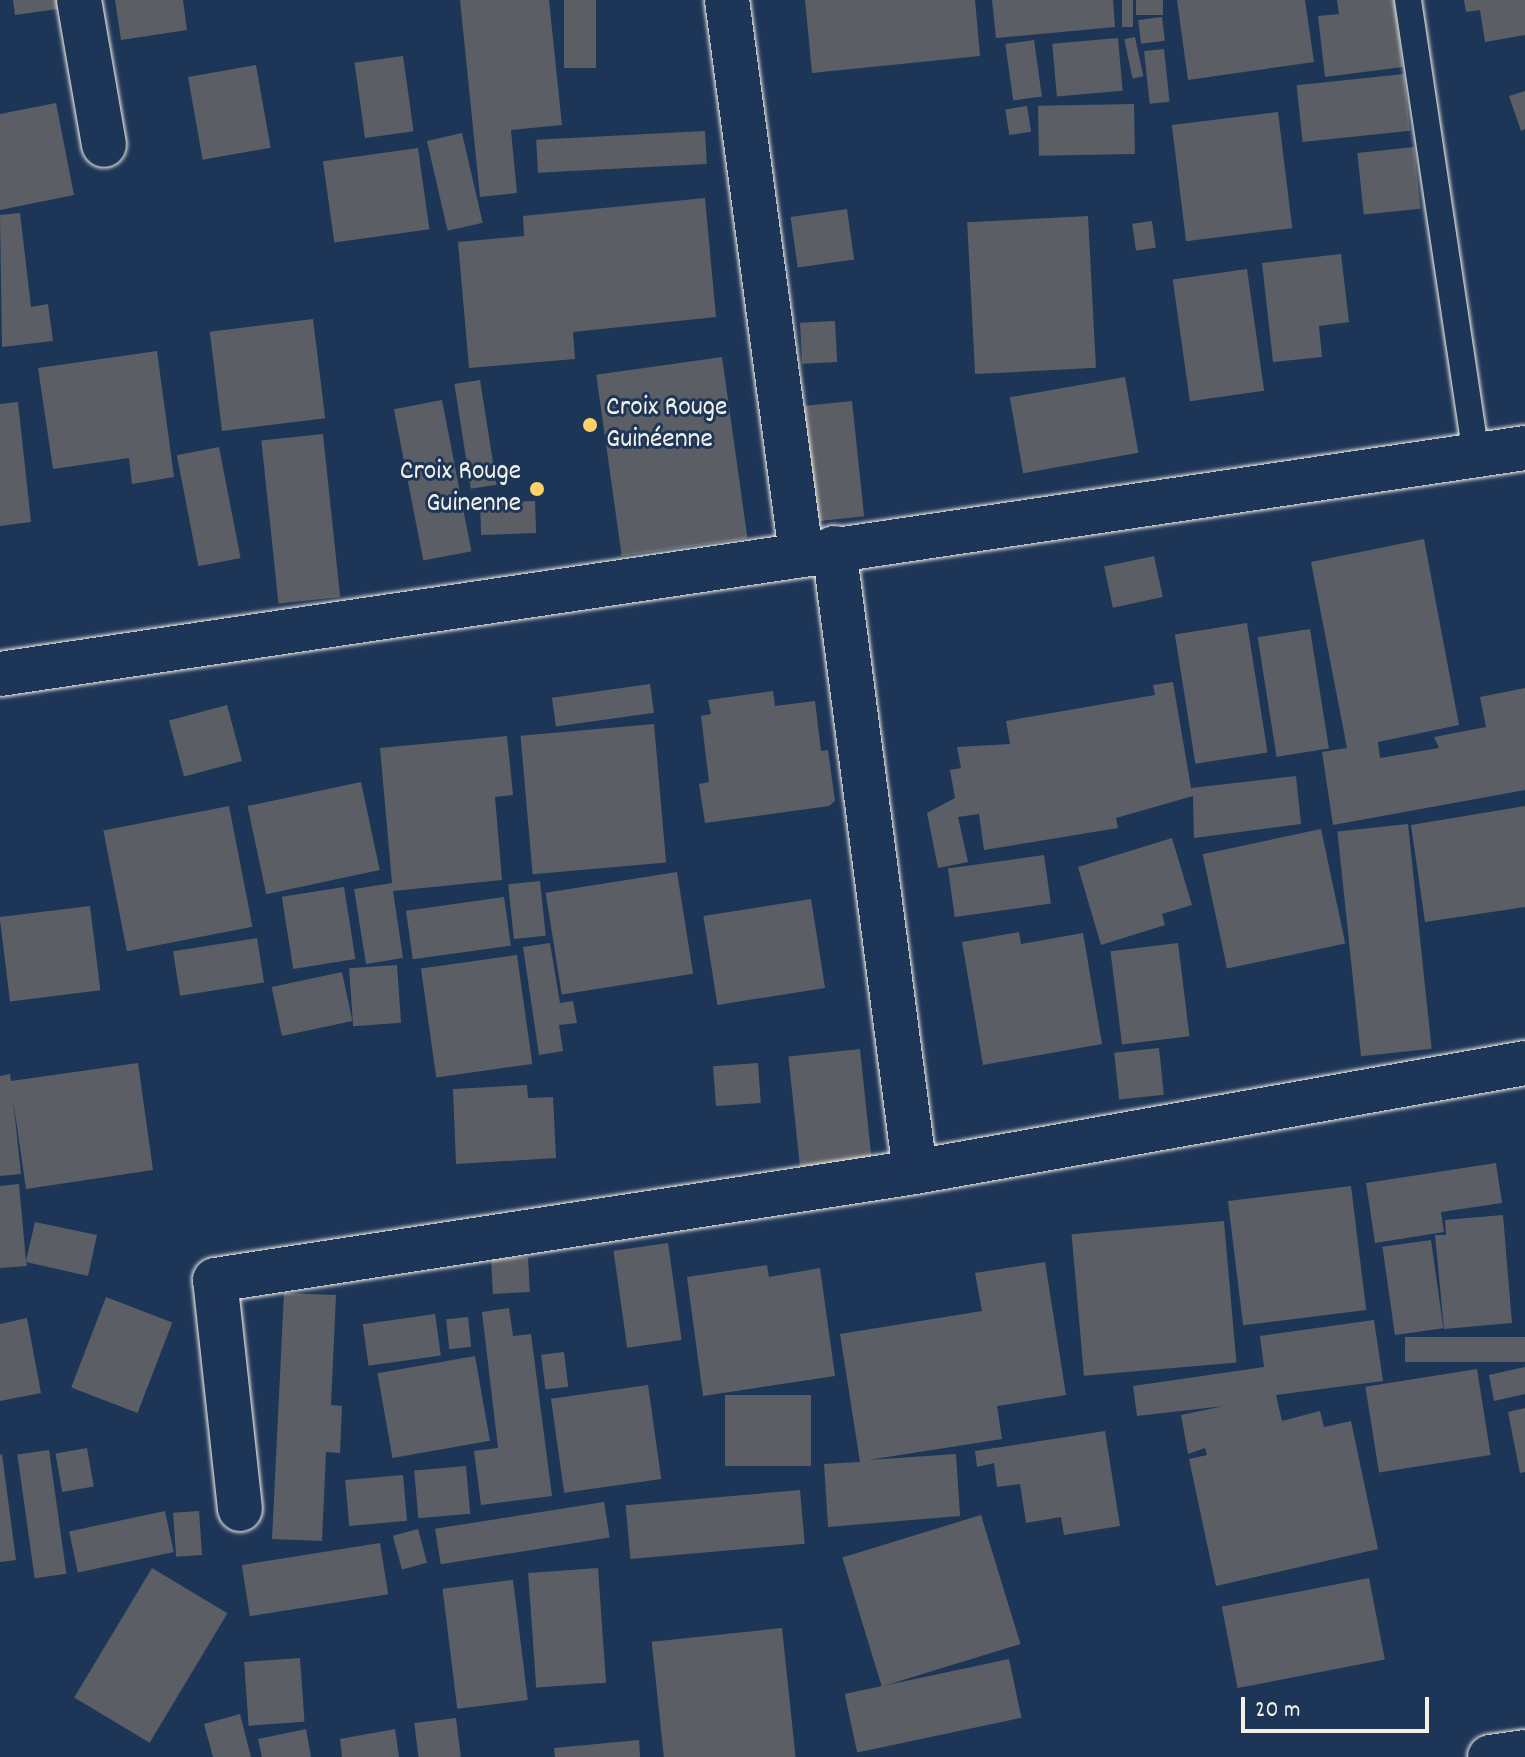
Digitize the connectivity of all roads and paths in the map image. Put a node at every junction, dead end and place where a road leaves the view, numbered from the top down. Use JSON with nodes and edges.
{"nodes":[{"id":1,"x":79,"y":0,"type":"edge"},
{"id":2,"x":727,"y":0,"type":"edge"},
{"id":3,"x":1408,"y":0,"type":"edge"},
{"id":4,"x":104,"y":145,"type":"dead end"},
{"id":5,"x":1525,"y":448,"type":"edge"},
{"id":6,"x":1476,"y":455,"type":"junction"},
{"id":7,"x":817,"y":551,"type":"junction"},
{"id":8,"x":0,"y":674,"type":"edge"},
{"id":9,"x":1525,"y":1063,"type":"edge"},
{"id":10,"x":915,"y":1172,"type":"junction"},
{"id":11,"x":240,"y":1509,"type":"dead end"},
{"id":12,"x":1525,"y":1752,"type":"edge"},
{"id":13,"x":1490,"y":1757,"type":"edge"}],
"edges":[{"from":1,"to":4,"type":"street"},
{"from":2,"to":7,"type":"street"},
{"from":3,"to":6,"type":"lane"},
{"from":5,"to":6,"type":"street"},
{"from":6,"to":7,"type":"street"},
{"from":7,"to":8,"type":"street"},
{"from":7,"to":10,"type":"street"},
{"from":9,"to":10,"type":"street"},
{"from":10,"to":11,"type":"street"},
{"from":12,"to":13,"type":"street"}]}
